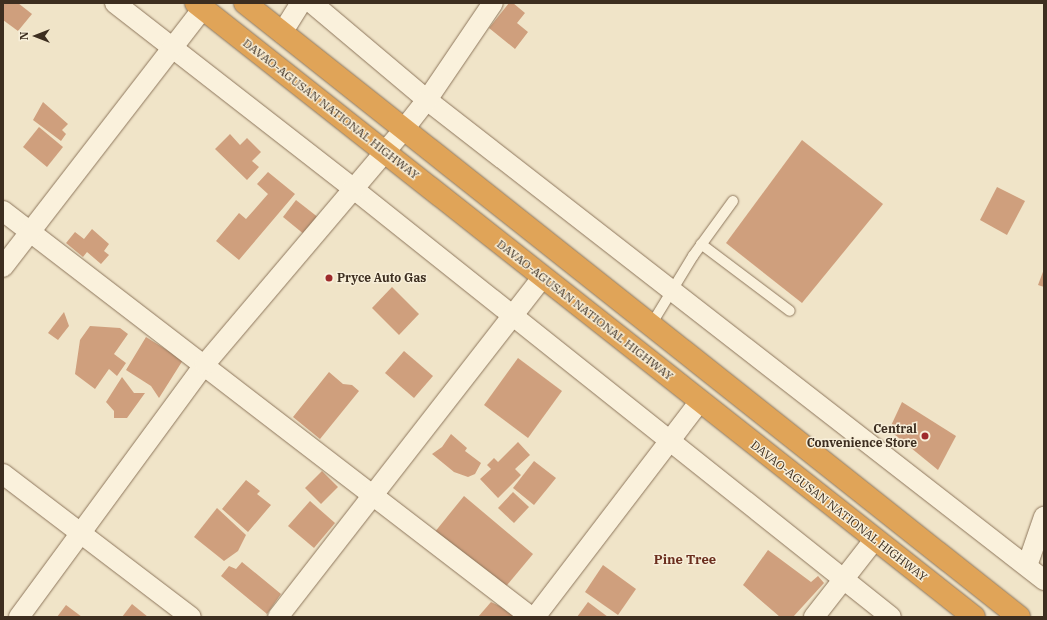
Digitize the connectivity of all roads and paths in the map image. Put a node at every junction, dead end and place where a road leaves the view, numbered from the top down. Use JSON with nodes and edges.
{"nodes":[{"id":1,"x":115,"y":3,"type":"edge"},
{"id":2,"x":245,"y":3,"type":"edge"},
{"id":3,"x":301,"y":3,"type":"edge"},
{"id":4,"x":312,"y":3,"type":"edge"},
{"id":5,"x":493,"y":3,"type":"edge"},
{"id":6,"x":200,"y":6,"type":"edge"},
{"id":7,"x":282,"y":33,"type":"junction"},
{"id":8,"x":174,"y":47,"type":"junction"},
{"id":9,"x":427,"y":100,"type":"junction"},
{"id":10,"x":404,"y":129,"type":"junction"},
{"id":11,"x":386,"y":152,"type":"junction"},
{"id":12,"x":355,"y":190,"type":"junction"},
{"id":13,"x":733,"y":201,"type":"dead end"},
{"id":14,"x":3,"y":211,"type":"edge"},
{"id":15,"x":29,"y":233,"type":"junction"},
{"id":16,"x":701,"y":244,"type":"junction"},
{"id":17,"x":3,"y":267,"type":"edge"},
{"id":18,"x":543,"y":277,"type":"junction"},
{"id":19,"x":672,"y":291,"type":"junction"},
{"id":20,"x":790,"y":311,"type":"dead end"},
{"id":21,"x":514,"y":318,"type":"junction"},
{"id":22,"x":651,"y":325,"type":"junction"},
{"id":23,"x":205,"y":364,"type":"junction"},
{"id":24,"x":700,"y":401,"type":"junction"},
{"id":25,"x":669,"y":441,"type":"junction"},
{"id":26,"x":3,"y":474,"type":"edge"},
{"id":27,"x":372,"y":494,"type":"junction"},
{"id":28,"x":1044,"y":517,"type":"edge"},
{"id":29,"x":80,"y":534,"type":"junction"},
{"id":30,"x":875,"y":538,"type":"junction"},
{"id":31,"x":1027,"y":566,"type":"junction"},
{"id":32,"x":843,"y":579,"type":"junction"},
{"id":33,"x":1044,"y":580,"type":"edge"},
{"id":34,"x":19,"y":617,"type":"edge"},
{"id":35,"x":191,"y":617,"type":"edge"},
{"id":36,"x":278,"y":617,"type":"edge"},
{"id":37,"x":531,"y":617,"type":"edge"},
{"id":38,"x":535,"y":617,"type":"edge"},
{"id":39,"x":814,"y":617,"type":"edge"},
{"id":40,"x":891,"y":617,"type":"edge"},
{"id":41,"x":974,"y":617,"type":"edge"},
{"id":42,"x":1019,"y":617,"type":"edge"}],
"edges":[{"from":1,"to":8,"type":"street"},
{"from":2,"to":7,"type":"highway"},
{"from":3,"to":7,"type":"street"},
{"from":4,"to":9,"type":"street"},
{"from":5,"to":9,"type":"street"},
{"from":6,"to":8,"type":"street"},
{"from":6,"to":11,"type":"highway","name":"DAVAO-AGUSAN NATIONAL HIGHWAY"},
{"from":7,"to":10,"type":"highway"},
{"from":8,"to":12,"type":"street"},
{"from":8,"to":15,"type":"street"},
{"from":9,"to":10,"type":"street"},
{"from":9,"to":19,"type":"street"},
{"from":10,"to":11,"type":"street"},
{"from":10,"to":22,"type":"highway"},
{"from":11,"to":12,"type":"street"},
{"from":11,"to":18,"type":"highway","name":"DAVAO-AGUSAN NATIONAL HIGHWAY"},
{"from":12,"to":21,"type":"street"},
{"from":12,"to":23,"type":"street"},
{"from":13,"to":16,"type":"lane"},
{"from":14,"to":15,"type":"street"},
{"from":15,"to":17,"type":"street"},
{"from":15,"to":23,"type":"street"},
{"from":16,"to":19,"type":"lane"},
{"from":16,"to":20,"type":"lane"},
{"from":18,"to":21,"type":"street"},
{"from":18,"to":24,"type":"highway","name":"DAVAO-AGUSAN NATIONAL HIGHWAY"},
{"from":19,"to":22,"type":"lane"},
{"from":19,"to":31,"type":"street"},
{"from":21,"to":25,"type":"street"},
{"from":21,"to":27,"type":"street"},
{"from":22,"to":42,"type":"highway"},
{"from":23,"to":27,"type":"street"},
{"from":23,"to":29,"type":"street"},
{"from":24,"to":25,"type":"street"},
{"from":24,"to":30,"type":"highway","name":"DAVAO-AGUSAN NATIONAL HIGHWAY"},
{"from":25,"to":32,"type":"street"},
{"from":25,"to":38,"type":"street"},
{"from":26,"to":29,"type":"street"},
{"from":27,"to":36,"type":"street"},
{"from":27,"to":37,"type":"street"},
{"from":28,"to":31,"type":"street"},
{"from":29,"to":34,"type":"street"},
{"from":29,"to":35,"type":"street"},
{"from":30,"to":32,"type":"street"},
{"from":30,"to":41,"type":"highway","name":"DAVAO-AGUSAN NATIONAL HIGHWAY"},
{"from":31,"to":33,"type":"street"},
{"from":32,"to":39,"type":"street"},
{"from":32,"to":40,"type":"street"}]}
